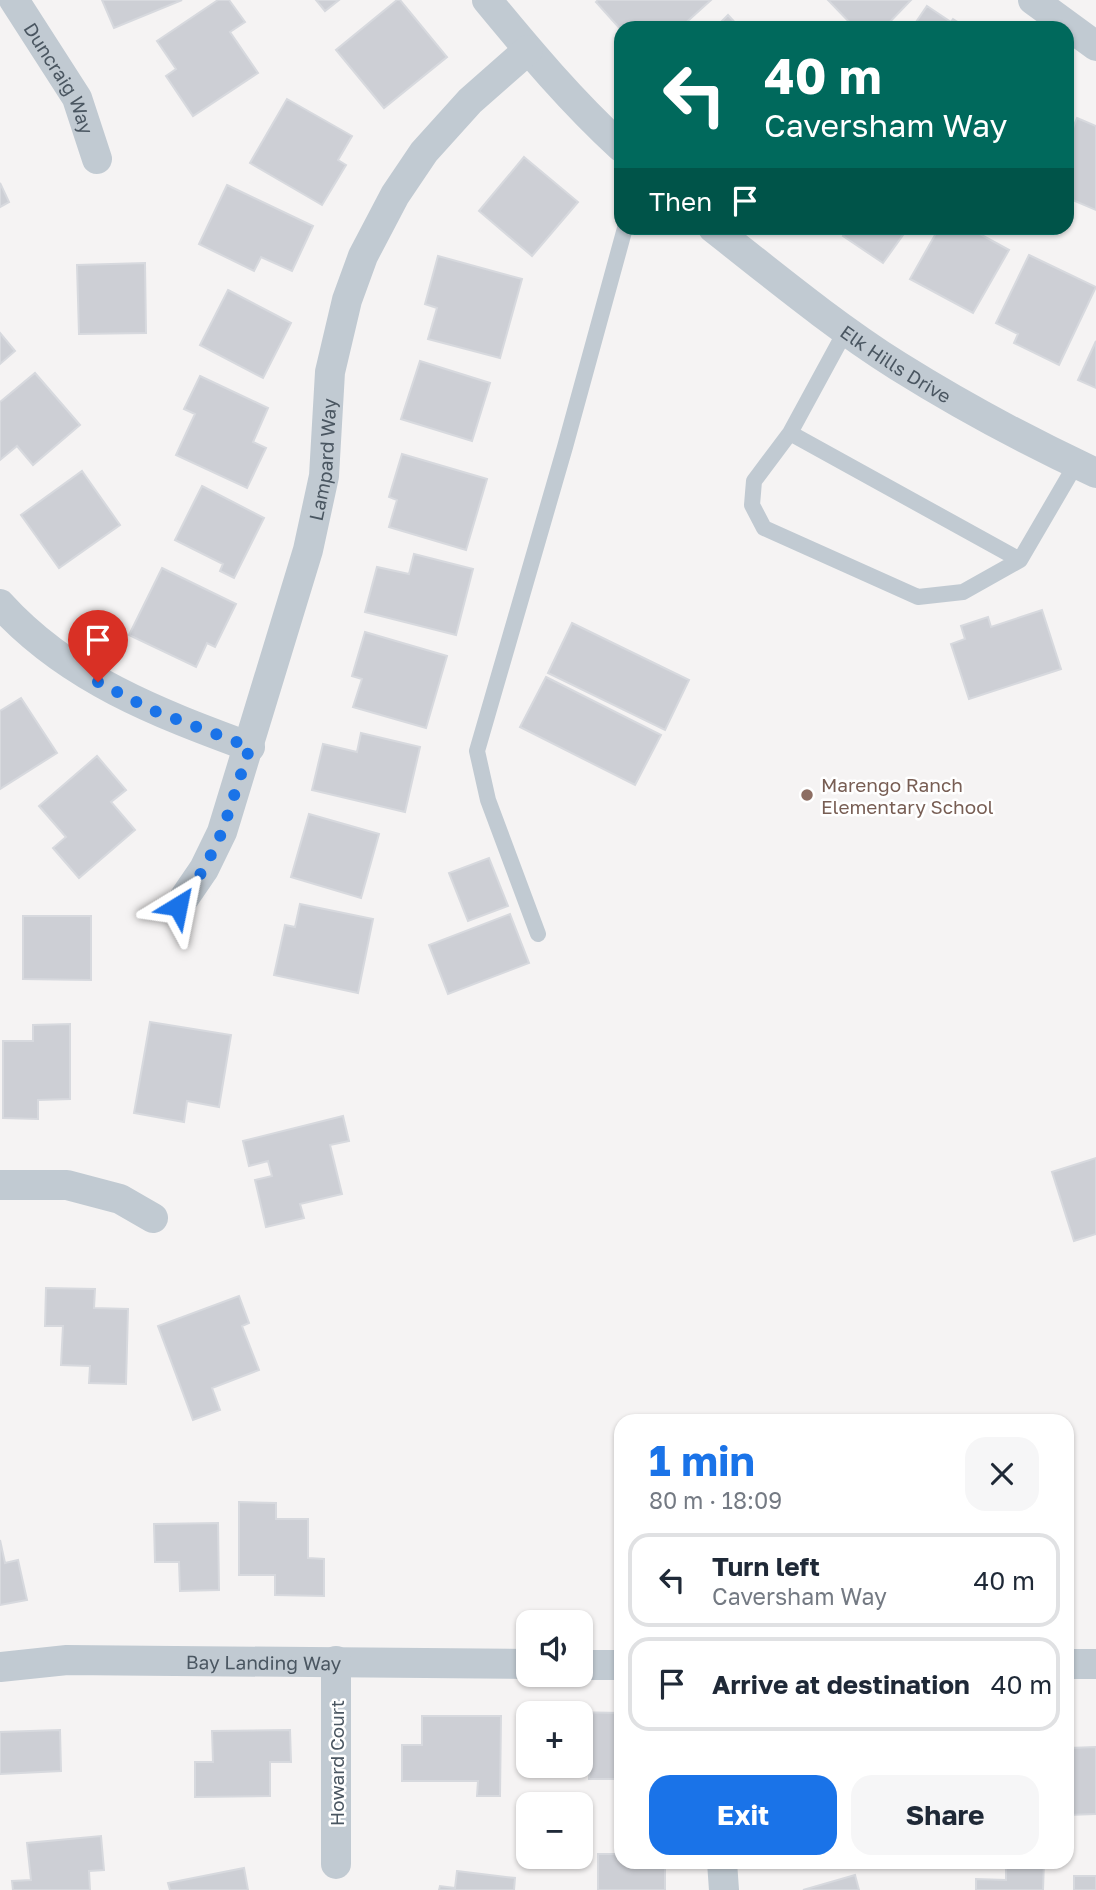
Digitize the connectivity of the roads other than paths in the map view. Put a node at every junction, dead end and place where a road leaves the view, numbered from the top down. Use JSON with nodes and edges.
{"nodes":[{"id":1,"x":12,"y":0,"type":"edge"},
{"id":2,"x":487,"y":0,"type":"edge"},
{"id":3,"x":1033,"y":0,"type":"edge"},
{"id":4,"x":0,"y":8,"type":"edge"},
{"id":5,"x":1062,"y":21,"type":"edge"},
{"id":6,"x":1074,"y":30,"type":"edge"},
{"id":7,"x":1096,"y":46,"type":"edge"},
{"id":8,"x":528,"y":50,"type":"junction"},
{"id":9,"x":614,"y":140,"type":"edge"},
{"id":10,"x":97,"y":159,"type":"dead end"},
{"id":11,"x":623,"y":235,"type":"edge"},
{"id":12,"x":722,"y":235,"type":"edge"},
{"id":13,"x":846,"y":330,"type":"junction"},
{"id":14,"x":790,"y":433,"type":"junction"},
{"id":15,"x":1086,"y":468,"type":"edge"},
{"id":16,"x":1020,"y":560,"type":"junction"},
{"id":17,"x":0,"y":604,"type":"edge"},
{"id":18,"x":250,"y":747,"type":"junction"},
{"id":19,"x":178,"y":906,"type":"dead end"},
{"id":20,"x":538,"y":934,"type":"dead end"},
{"id":21,"x":0,"y":1185,"type":"edge"},
{"id":22,"x":153,"y":1218,"type":"dead end"},
{"id":23,"x":336,"y":1661,"type":"junction"},
{"id":24,"x":516,"y":1664,"type":"edge"},
{"id":25,"x":1074,"y":1664,"type":"edge"},
{"id":26,"x":1096,"y":1664,"type":"edge"},
{"id":27,"x":593,"y":1665,"type":"edge"},
{"id":28,"x":614,"y":1665,"type":"edge"},
{"id":29,"x":0,"y":1667,"type":"edge"},
{"id":30,"x":336,"y":1864,"type":"dead end"},
{"id":31,"x":722,"y":1869,"type":"edge"},
{"id":32,"x":724,"y":1890,"type":"edge"}],
"edges":[{"from":1,"to":4,"type":"street"},
{"from":1,"to":10,"type":"street","name":"Duncraig Way"},
{"from":2,"to":8,"type":"street"},
{"from":3,"to":5,"type":"street"},
{"from":6,"to":7,"type":"street"},
{"from":8,"to":9,"type":"street"},
{"from":8,"to":18,"type":"street","name":"Lampard Way"},
{"from":11,"to":20,"type":"lane"},
{"from":12,"to":13,"type":"street","name":"Elk Hills Drive"},
{"from":13,"to":14,"type":"lane"},
{"from":13,"to":15,"type":"street","name":"Elk Hills Drive"},
{"from":14,"to":16,"type":"lane"},
{"from":14,"to":16,"type":"lane"},
{"from":15,"to":16,"type":"lane"},
{"from":17,"to":18,"type":"street"},
{"from":18,"to":19,"type":"street","name":"Lampard Way"},
{"from":21,"to":22,"type":"street"},
{"from":23,"to":24,"type":"street","name":"Bay Landing Way"},
{"from":23,"to":29,"type":"street","name":"Bay Landing Way"},
{"from":23,"to":30,"type":"street","name":"Howard Court"},
{"from":25,"to":26,"type":"street"},
{"from":27,"to":28,"type":"street"},
{"from":31,"to":32,"type":"street"}]}
